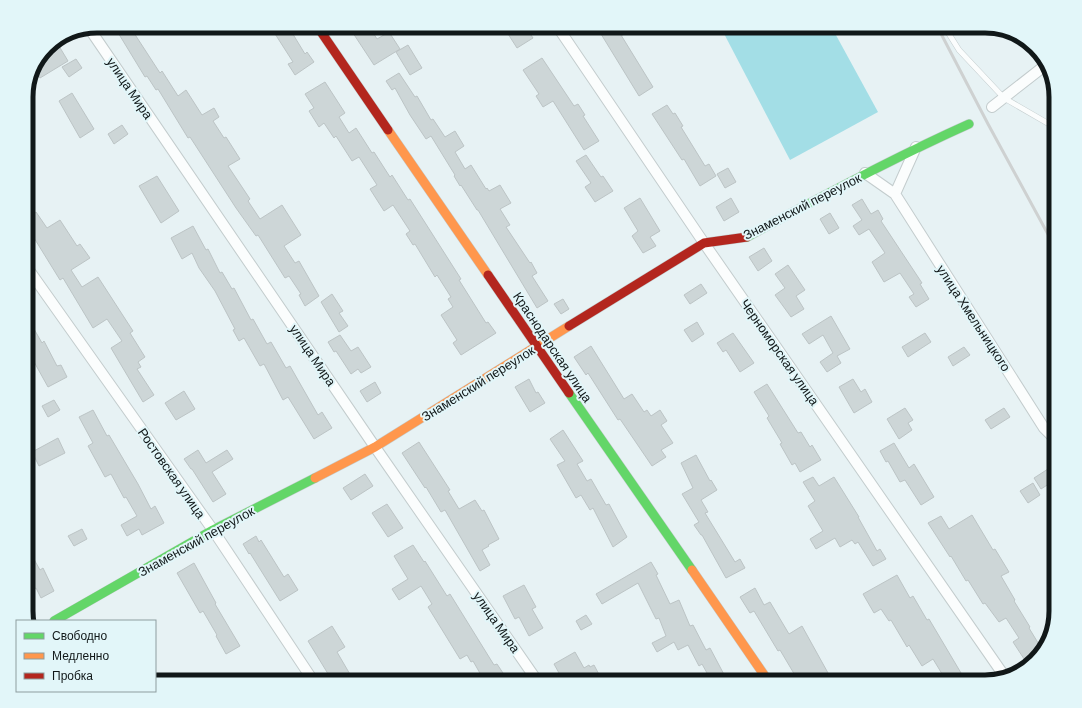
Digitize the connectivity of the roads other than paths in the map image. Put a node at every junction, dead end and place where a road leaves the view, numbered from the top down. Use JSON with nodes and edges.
{"nodes":[{"id":1,"x":322,"y":33,"type":"edge"},
{"id":2,"x":562,"y":33,"type":"edge"},
{"id":3,"x":948,"y":33,"type":"edge"},
{"id":4,"x":93,"y":34,"type":"edge"},
{"id":5,"x":1042,"y":68,"type":"edge"},
{"id":6,"x":1004,"y":98,"type":"junction"},
{"id":7,"x":992,"y":107,"type":"dead end"},
{"id":8,"x":969,"y":124,"type":"dead end"},
{"id":9,"x":1049,"y":124,"type":"edge"},
{"id":10,"x":916,"y":147,"type":"junction"},
{"id":11,"x":865,"y":173,"type":"junction"},
{"id":12,"x":895,"y":194,"type":"junction"},
{"id":13,"x":704,"y":243,"type":"junction"},
{"id":14,"x":33,"y":276,"type":"edge"},
{"id":15,"x":536,"y":346,"type":"junction"},
{"id":16,"x":1049,"y":433,"type":"edge"},
{"id":17,"x":375,"y":447,"type":"junction"},
{"id":18,"x":213,"y":530,"type":"junction"},
{"id":19,"x":56,"y":620,"type":"edge"},
{"id":20,"x":1002,"y":673,"type":"edge"},
{"id":21,"x":309,"y":675,"type":"edge"},
{"id":22,"x":533,"y":675,"type":"edge"},
{"id":23,"x":764,"y":675,"type":"edge"}],
"edges":[{"from":1,"to":15,"type":"street","name":"Краснодарская улица"},
{"from":2,"to":13,"type":"street","name":"Черноморская улица"},
{"from":3,"to":6,"type":"lane"},
{"from":4,"to":17,"type":"street","name":"улица Мира"},
{"from":5,"to":6,"type":"street"},
{"from":6,"to":7,"type":"street"},
{"from":6,"to":9,"type":"lane"},
{"from":8,"to":10,"type":"street","name":"Знаменский переулок"},
{"from":10,"to":11,"type":"street","name":"Знаменский переулок"},
{"from":10,"to":12,"type":"street"},
{"from":11,"to":12,"type":"street","name":"улица Хмельницкого"},
{"from":11,"to":13,"type":"street","name":"Знаменский переулок"},
{"from":12,"to":16,"type":"street","name":"улица Хмельницкого"},
{"from":13,"to":15,"type":"street","name":"Знаменский переулок"},
{"from":13,"to":20,"type":"street","name":"Черноморская улица"},
{"from":14,"to":18,"type":"street","name":"Ростовская улица"},
{"from":15,"to":17,"type":"street","name":"Знаменский переулок"},
{"from":15,"to":23,"type":"street","name":"Краснодарская улица"},
{"from":17,"to":18,"type":"street","name":"Знаменский переулок"},
{"from":17,"to":22,"type":"street","name":"улица Мира"},
{"from":18,"to":19,"type":"street","name":"Знаменский переулок"},
{"from":18,"to":21,"type":"street","name":"Ростовская улица"}]}
